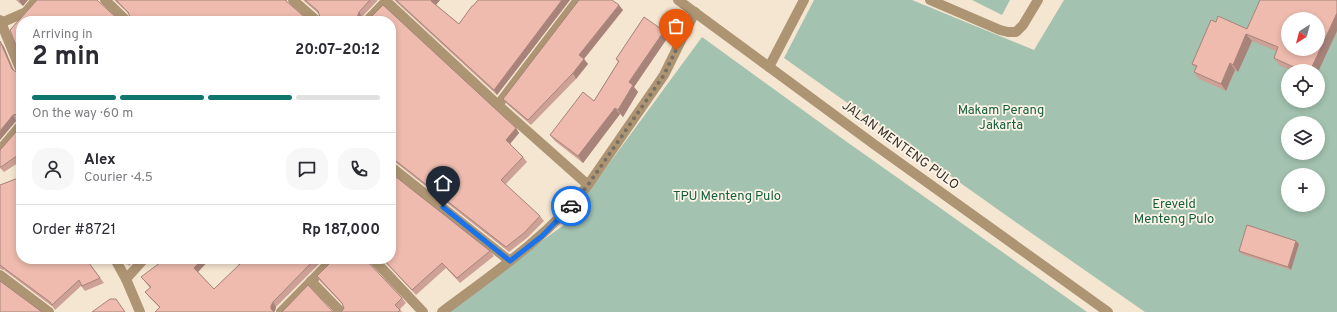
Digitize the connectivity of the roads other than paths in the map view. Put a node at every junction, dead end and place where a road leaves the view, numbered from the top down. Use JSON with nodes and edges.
{"nodes":[{"id":1,"x":36,"y":0,"type":"edge"},
{"id":2,"x":105,"y":0,"type":"edge"},
{"id":3,"x":293,"y":0,"type":"edge"},
{"id":4,"x":578,"y":0,"type":"edge"},
{"id":5,"x":678,"y":0,"type":"edge"},
{"id":6,"x":804,"y":0,"type":"edge"},
{"id":7,"x":930,"y":0,"type":"edge"},
{"id":8,"x":1038,"y":0,"type":"edge"},
{"id":9,"x":387,"y":1,"type":"edge"},
{"id":10,"x":695,"y":12,"type":"junction"},
{"id":11,"x":122,"y":16,"type":"edge"},
{"id":12,"x":311,"y":16,"type":"edge"},
{"id":13,"x":372,"y":16,"type":"edge"},
{"id":14,"x":1,"y":22,"type":"edge"},
{"id":15,"x":16,"y":59,"type":"edge"},
{"id":16,"x":769,"y":67,"type":"junction"},
{"id":17,"x":498,"y":105,"type":"junction"},
{"id":18,"x":16,"y":131,"type":"edge"},
{"id":19,"x":0,"y":150,"type":"edge"},
{"id":20,"x":396,"y":171,"type":"edge"},
{"id":21,"x":588,"y":185,"type":"junction"},
{"id":22,"x":510,"y":261,"type":"junction"},
{"id":23,"x":118,"y":264,"type":"edge"},
{"id":24,"x":140,"y":264,"type":"edge"},
{"id":25,"x":328,"y":264,"type":"edge"},
{"id":26,"x":378,"y":264,"type":"edge"},
{"id":27,"x":0,"y":275,"type":"edge"},
{"id":28,"x":126,"y":279,"type":"junction"},
{"id":29,"x":311,"y":281,"type":"junction"},
{"id":30,"x":49,"y":312,"type":"edge"},
{"id":31,"x":140,"y":312,"type":"edge"},
{"id":32,"x":281,"y":312,"type":"edge"},
{"id":33,"x":340,"y":312,"type":"edge"},
{"id":34,"x":423,"y":312,"type":"edge"},
{"id":35,"x":442,"y":312,"type":"edge"},
{"id":36,"x":1108,"y":312,"type":"edge"}],
"edges":[{"from":1,"to":14,"type":"street"},
{"from":2,"to":11,"type":"street"},
{"from":3,"to":12,"type":"street"},
{"from":4,"to":17,"type":"street"},
{"from":5,"to":10,"type":"street","name":"JALAN MENTENG PULO"},
{"from":6,"to":16,"type":"street"},
{"from":7,"to":8,"type":"street"},
{"from":9,"to":13,"type":"street"},
{"from":9,"to":17,"type":"street"},
{"from":10,"to":16,"type":"street","name":"JALAN MENTENG PULO"},
{"from":10,"to":21,"type":"street"},
{"from":14,"to":15,"type":"street"},
{"from":16,"to":36,"type":"street","name":"JALAN MENTENG PULO"},
{"from":17,"to":21,"type":"street"},
{"from":18,"to":19,"type":"street"},
{"from":20,"to":22,"type":"street"},
{"from":21,"to":22,"type":"street"},
{"from":22,"to":35,"type":"street"},
{"from":23,"to":28,"type":"street"},
{"from":24,"to":28,"type":"street"},
{"from":25,"to":29,"type":"street"},
{"from":26,"to":34,"type":"street"},
{"from":27,"to":30,"type":"street"},
{"from":28,"to":31,"type":"street"},
{"from":29,"to":32,"type":"street"},
{"from":29,"to":33,"type":"street"}]}
